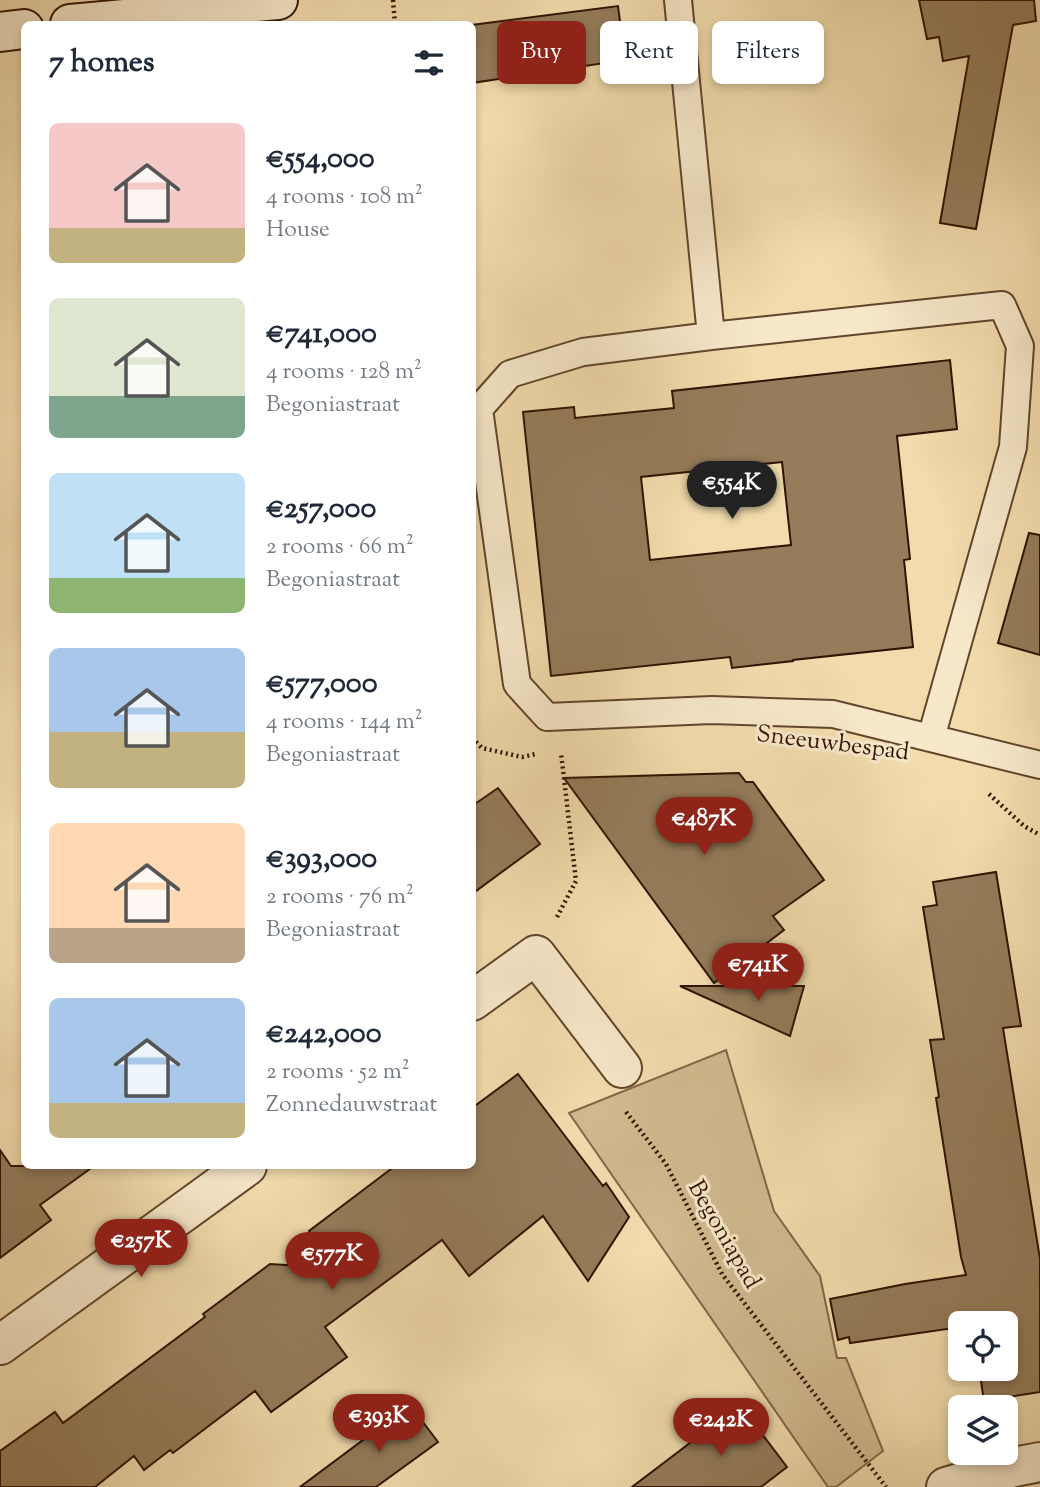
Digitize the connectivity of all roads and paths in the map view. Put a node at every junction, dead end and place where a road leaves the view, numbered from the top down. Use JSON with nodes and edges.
{"nodes":[{"id":1,"x":278,"y":0,"type":"edge"},
{"id":2,"x":393,"y":0,"type":"edge"},
{"id":3,"x":678,"y":0,"type":"edge"},
{"id":4,"x":199,"y":4,"type":"edge"},
{"id":5,"x":136,"y":21,"type":"edge"},
{"id":6,"x":395,"y":21,"type":"edge"},
{"id":7,"x":21,"y":29,"type":"edge"},
{"id":8,"x":0,"y":32,"type":"edge"},
{"id":9,"x":711,"y":335,"type":"junction"},
{"id":10,"x":931,"y":738,"type":"junction"},
{"id":11,"x":476,"y":742,"type":"edge"},
{"id":12,"x":561,"y":749,"type":"dead end"},
{"id":13,"x":548,"y":751,"type":"dead end"},
{"id":14,"x":1040,"y":765,"type":"edge"},
{"id":15,"x":984,"y":789,"type":"dead end"},
{"id":16,"x":1040,"y":835,"type":"edge"},
{"id":17,"x":536,"y":955,"type":"junction"},
{"id":18,"x":476,"y":998,"type":"edge"},
{"id":19,"x":622,"y":1068,"type":"joint"},
{"id":20,"x":243,"y":1169,"type":"edge"},
{"id":21,"x":0,"y":1345,"type":"edge"},
{"id":22,"x":1040,"y":1462,"type":"edge"},
{"id":23,"x":886,"y":1487,"type":"edge"},
{"id":24,"x":946,"y":1487,"type":"edge"}],
"edges":[{"from":1,"to":4,"type":"street"},
{"from":2,"to":6,"type":"path"},
{"from":3,"to":9,"type":"lane"},
{"from":4,"to":5,"type":"street"},
{"from":7,"to":8,"type":"street"},
{"from":9,"to":10,"type":"lane"},
{"from":9,"to":10,"type":"lane"},
{"from":10,"to":14,"type":"lane"},
{"from":11,"to":13,"type":"path"},
{"from":12,"to":17,"type":"path"},
{"from":15,"to":16,"type":"path"},
{"from":17,"to":18,"type":"street"},
{"from":17,"to":19,"type":"street"},
{"from":19,"to":23,"type":"path","name":"Begoniapad"},
{"from":20,"to":21,"type":"street"},
{"from":22,"to":24,"type":"street"}]}
